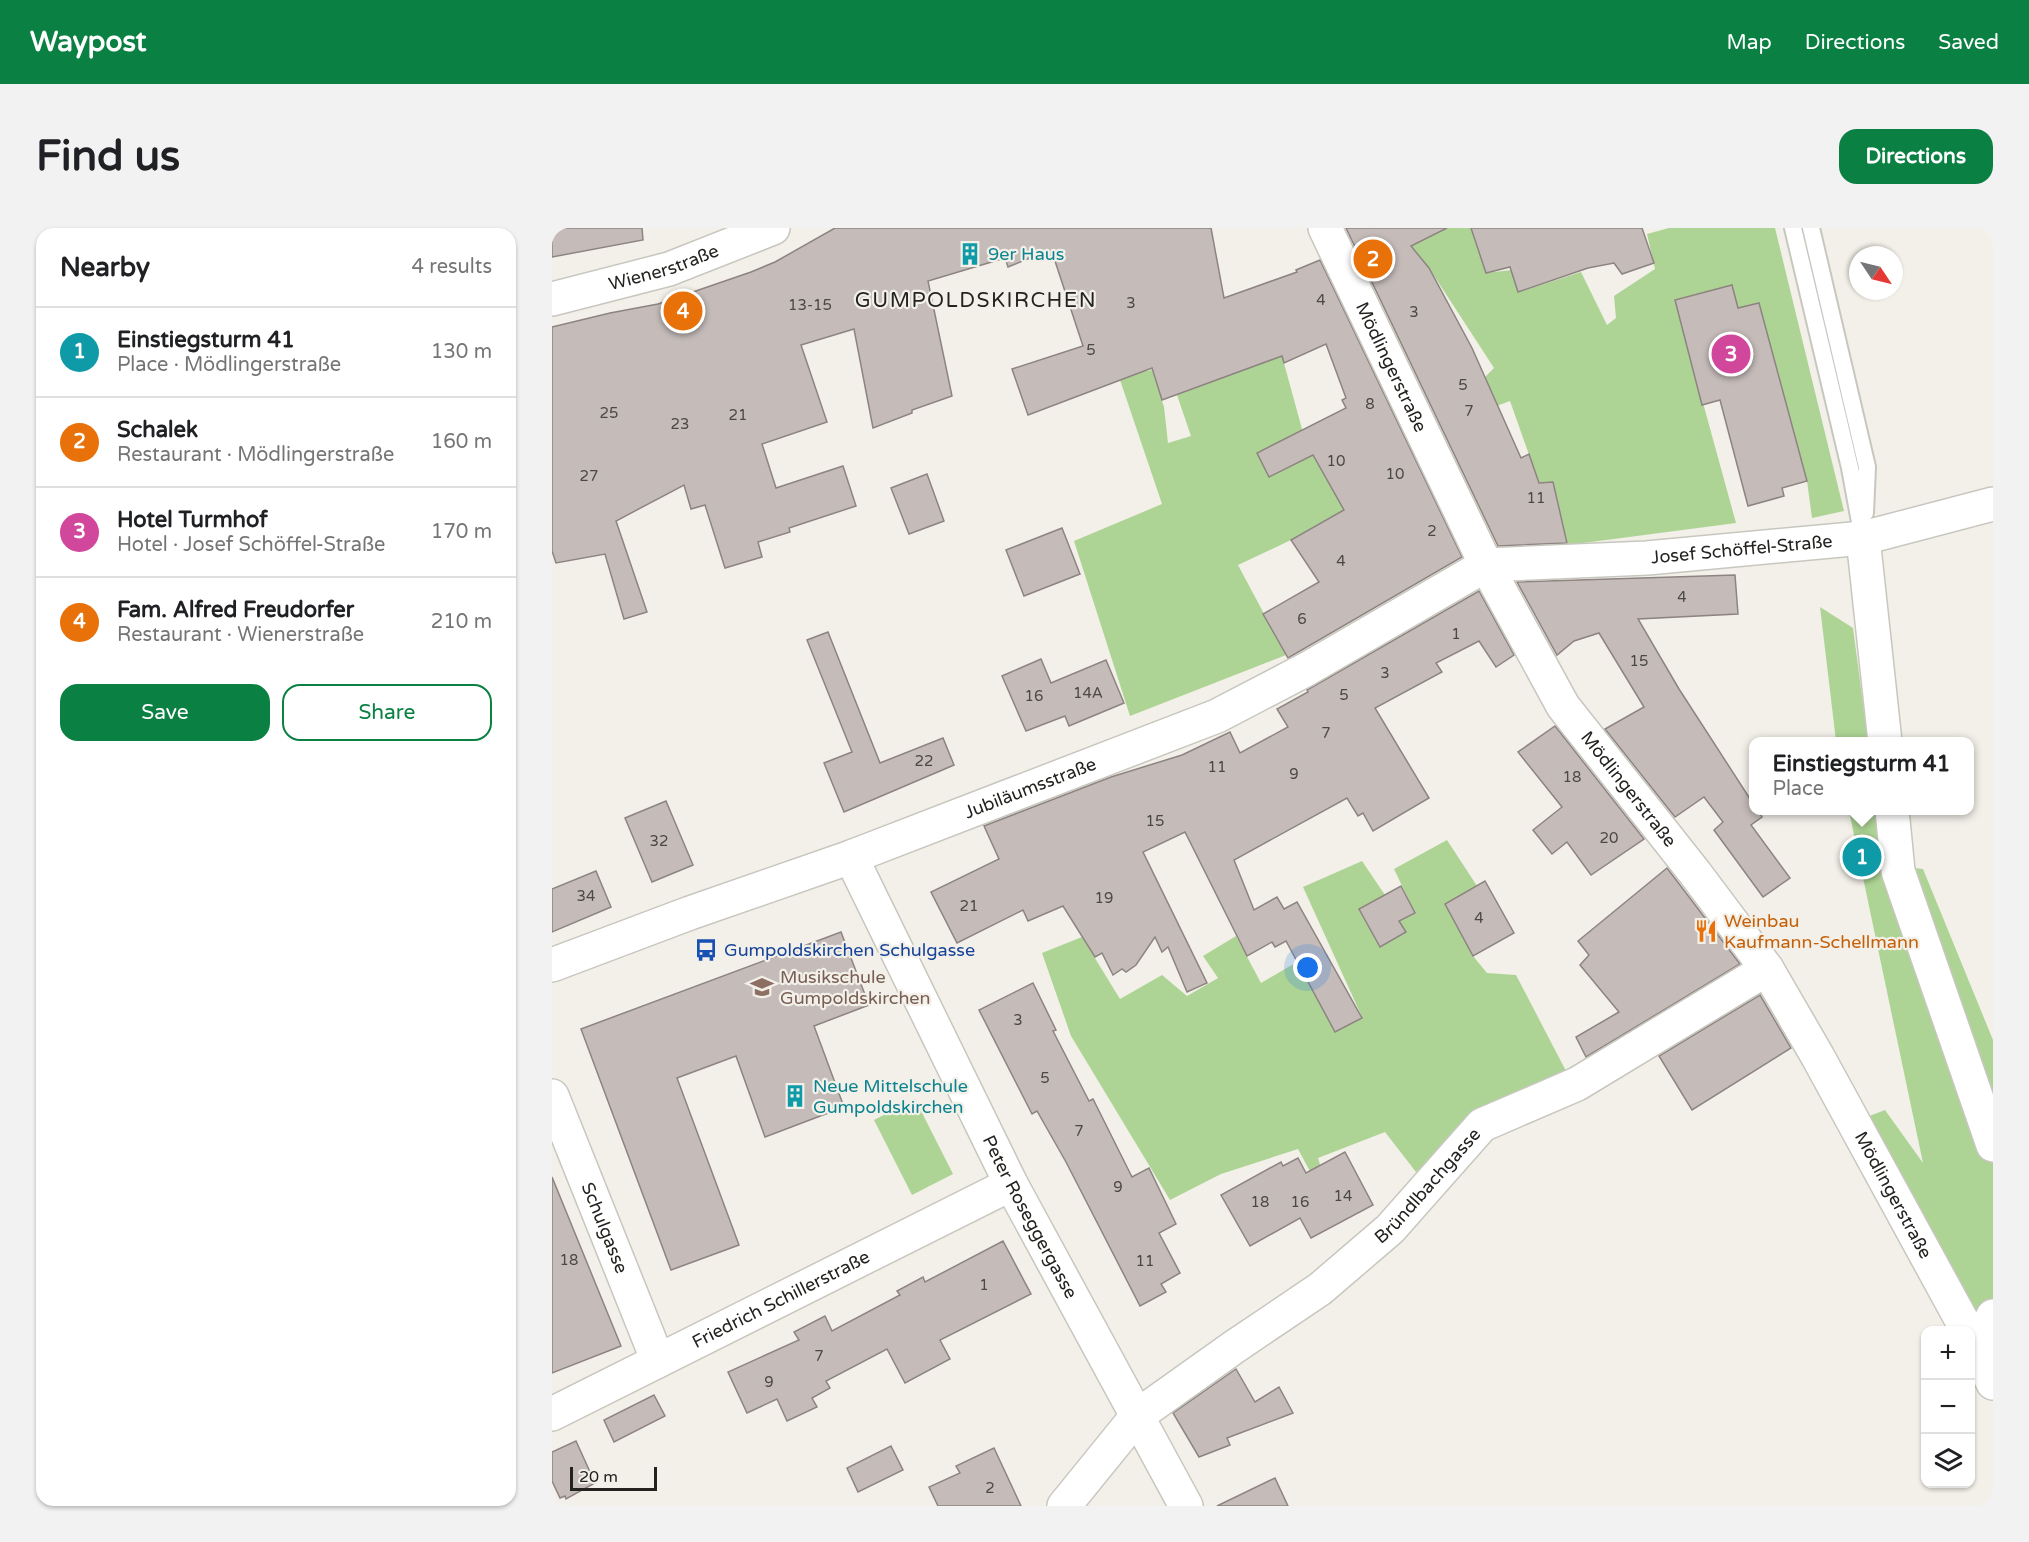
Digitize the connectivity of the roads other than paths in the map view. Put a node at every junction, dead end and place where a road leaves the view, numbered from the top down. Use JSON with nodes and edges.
{"nodes":[{"id":1,"x":773,"y":228,"type":"edge"},
{"id":2,"x":1325,"y":228,"type":"edge"},
{"id":3,"x":1792,"y":228,"type":"edge"},
{"id":4,"x":1810,"y":228,"type":"edge"},
{"id":5,"x":552,"y":299,"type":"edge"},
{"id":6,"x":1993,"y":504,"type":"edge"},
{"id":7,"x":1863,"y":538,"type":"junction"},
{"id":8,"x":1486,"y":565,"type":"junction"},
{"id":9,"x":1884,"y":737,"type":"edge"},
{"id":10,"x":1892,"y":815,"type":"edge"},
{"id":11,"x":851,"y":858,"type":"junction"},
{"id":12,"x":552,"y":965,"type":"edge"},
{"id":13,"x":1767,"y":969,"type":"junction"},
{"id":14,"x":552,"y":1096,"type":"edge"},
{"id":15,"x":1993,"y":1145,"type":"edge"},
{"id":16,"x":1011,"y":1184,"type":"junction"},
{"id":17,"x":1993,"y":1316,"type":"edge"},
{"id":18,"x":1964,"y":1326,"type":"edge"},
{"id":19,"x":1975,"y":1334,"type":"edge"},
{"id":20,"x":1975,"y":1346,"type":"edge"},
{"id":21,"x":658,"y":1361,"type":"junction"},
{"id":22,"x":1993,"y":1383,"type":"edge"},
{"id":23,"x":552,"y":1414,"type":"edge"},
{"id":24,"x":1137,"y":1416,"type":"junction"},
{"id":25,"x":1064,"y":1506,"type":"edge"},
{"id":26,"x":1186,"y":1506,"type":"edge"}],
"edges":[{"from":1,"to":5,"type":"street","name":"Wienerstraße"},
{"from":2,"to":8,"type":"street","name":"Mödlingerstraße"},
{"from":3,"to":7,"type":"lane"},
{"from":4,"to":7,"type":"lane"},
{"from":6,"to":7,"type":"street","name":"Josef Schöffel-Straße"},
{"from":7,"to":8,"type":"street","name":"Josef Schöffel-Straße"},
{"from":7,"to":9,"type":"street"},
{"from":8,"to":11,"type":"street","name":"Jubiläumsstraße"},
{"from":8,"to":13,"type":"street","name":"Mödlingerstraße"},
{"from":10,"to":15,"type":"street"},
{"from":11,"to":12,"type":"street","name":"Jubiläumsstraße"},
{"from":11,"to":16,"type":"street","name":"Peter Roseggergasse"},
{"from":13,"to":18,"type":"street","name":"Mödlingerstraße"},
{"from":13,"to":24,"type":"street","name":"Bründlbachgasse"},
{"from":14,"to":21,"type":"street","name":"Schulgasse"},
{"from":16,"to":21,"type":"street","name":"Friedrich Schillerstraße"},
{"from":16,"to":24,"type":"street","name":"Peter Roseggergasse"},
{"from":17,"to":19,"type":"street"},
{"from":20,"to":22,"type":"street","name":"Mödlingerstraße"},
{"from":21,"to":23,"type":"street","name":"Friedrich Schillerstraße"},
{"from":24,"to":25,"type":"street","name":"Bründlbachgasse"},
{"from":24,"to":26,"type":"street","name":"Peter Roseggergasse"}]}
